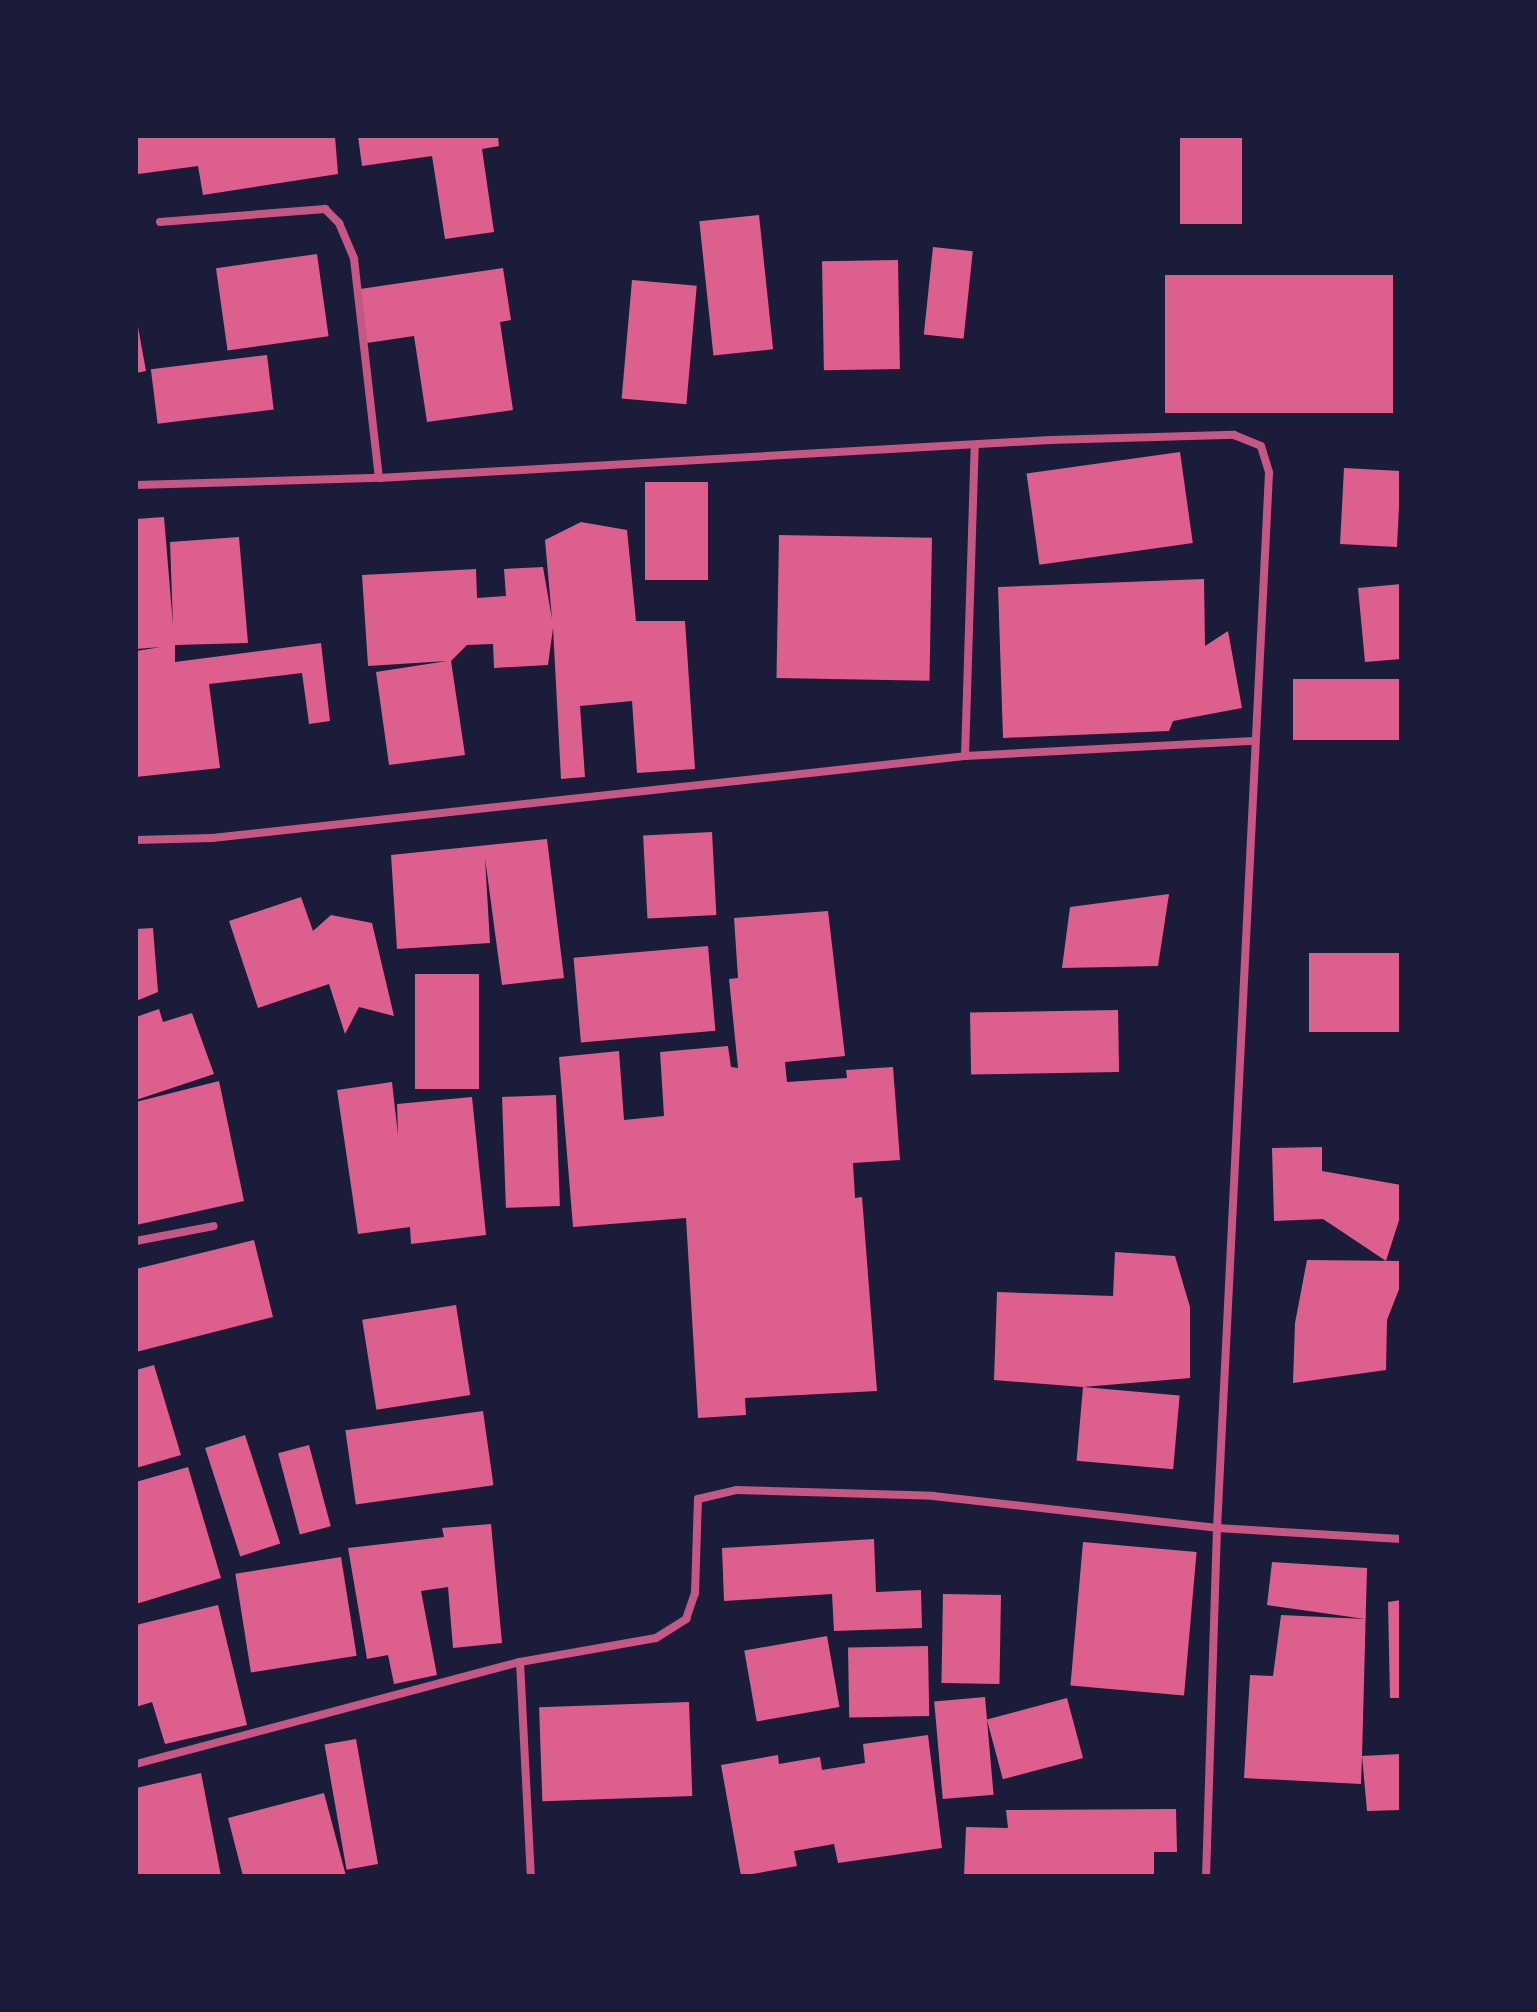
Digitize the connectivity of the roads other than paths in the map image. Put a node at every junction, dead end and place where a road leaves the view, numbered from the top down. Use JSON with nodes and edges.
{"nodes":[{"id":1,"x":160,"y":222,"type":"dead end"},
{"id":2,"x":975,"y":446,"type":"junction"},
{"id":3,"x":379,"y":478,"type":"junction"},
{"id":4,"x":136,"y":485,"type":"edge"},
{"id":5,"x":1254,"y":741,"type":"junction"},
{"id":6,"x":965,"y":756,"type":"junction"},
{"id":7,"x":136,"y":840,"type":"edge"},
{"id":8,"x":214,"y":1226,"type":"dead end"},
{"id":9,"x":136,"y":1241,"type":"edge"},
{"id":10,"x":1217,"y":1528,"type":"junction"},
{"id":11,"x":1401,"y":1539,"type":"edge"},
{"id":12,"x":520,"y":1662,"type":"junction"},
{"id":13,"x":136,"y":1764,"type":"edge"},
{"id":14,"x":531,"y":1876,"type":"edge"},
{"id":15,"x":1206,"y":1876,"type":"edge"}],
"edges":[{"from":1,"to":3,"type":"street"},
{"from":2,"to":3,"type":"street"},
{"from":2,"to":5,"type":"street"},
{"from":2,"to":6,"type":"street"},
{"from":3,"to":4,"type":"street"},
{"from":5,"to":6,"type":"street"},
{"from":5,"to":10,"type":"street"},
{"from":6,"to":7,"type":"street"},
{"from":8,"to":9,"type":"street"},
{"from":10,"to":11,"type":"street"},
{"from":10,"to":12,"type":"street"},
{"from":10,"to":15,"type":"street"},
{"from":12,"to":13,"type":"street"},
{"from":12,"to":14,"type":"street"}]}
